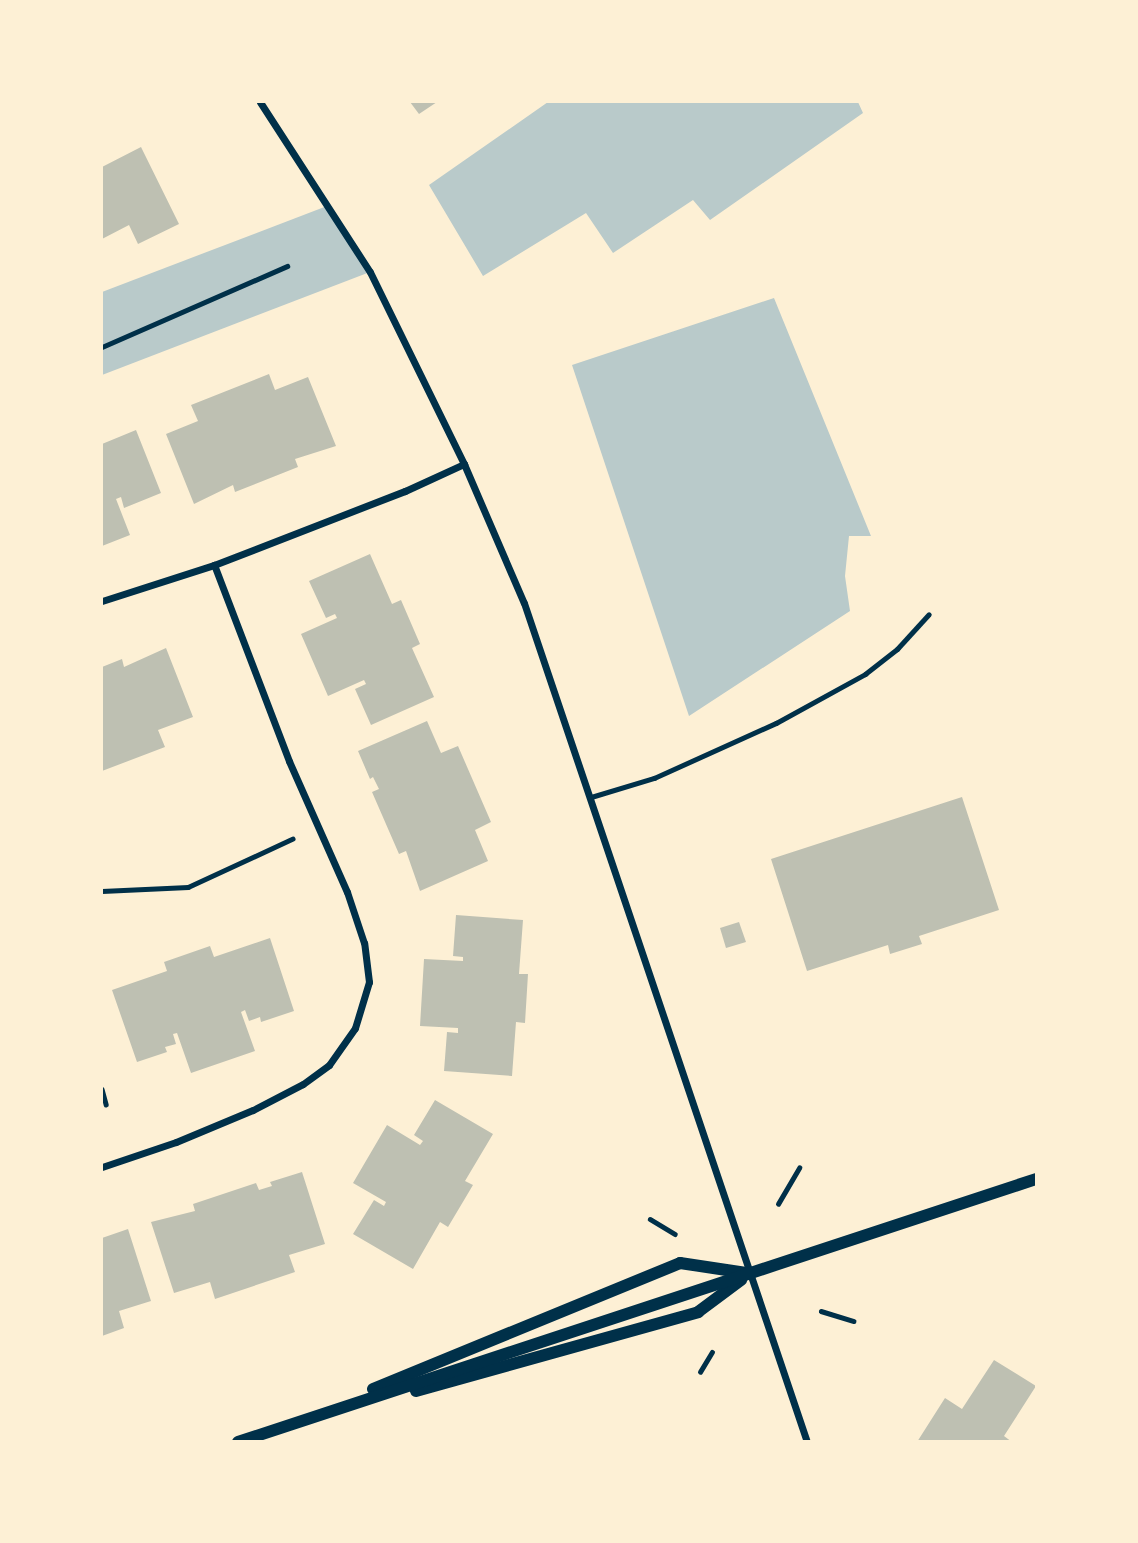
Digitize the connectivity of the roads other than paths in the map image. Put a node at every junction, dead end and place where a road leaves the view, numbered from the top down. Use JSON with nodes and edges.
{"nodes":[{"id":1,"x":260,"y":102,"type":"edge"},
{"id":2,"x":464,"y":464,"type":"junction"},
{"id":3,"x":214,"y":565,"type":"junction"},
{"id":4,"x":102,"y":601,"type":"edge"},
{"id":5,"x":929,"y":614,"type":"dead end"},
{"id":6,"x":591,"y":797,"type":"junction"},
{"id":7,"x":102,"y":1167,"type":"edge"},
{"id":8,"x":1037,"y":1179,"type":"edge"},
{"id":9,"x":749,"y":1274,"type":"junction"},
{"id":10,"x":267,"y":1432,"type":"junction"},
{"id":11,"x":238,"y":1441,"type":"edge"},
{"id":12,"x":807,"y":1441,"type":"edge"}],
"edges":[{"from":1,"to":2,"type":"street"},
{"from":2,"to":3,"type":"street"},
{"from":2,"to":6,"type":"street"},
{"from":3,"to":4,"type":"street"},
{"from":3,"to":7,"type":"street"},
{"from":5,"to":6,"type":"lane"},
{"from":6,"to":9,"type":"street"},
{"from":8,"to":9,"type":"street"},
{"from":9,"to":10,"type":"street"},
{"from":9,"to":10,"type":"street"},
{"from":9,"to":10,"type":"street"},
{"from":9,"to":12,"type":"street"},
{"from":10,"to":11,"type":"street"}]}
